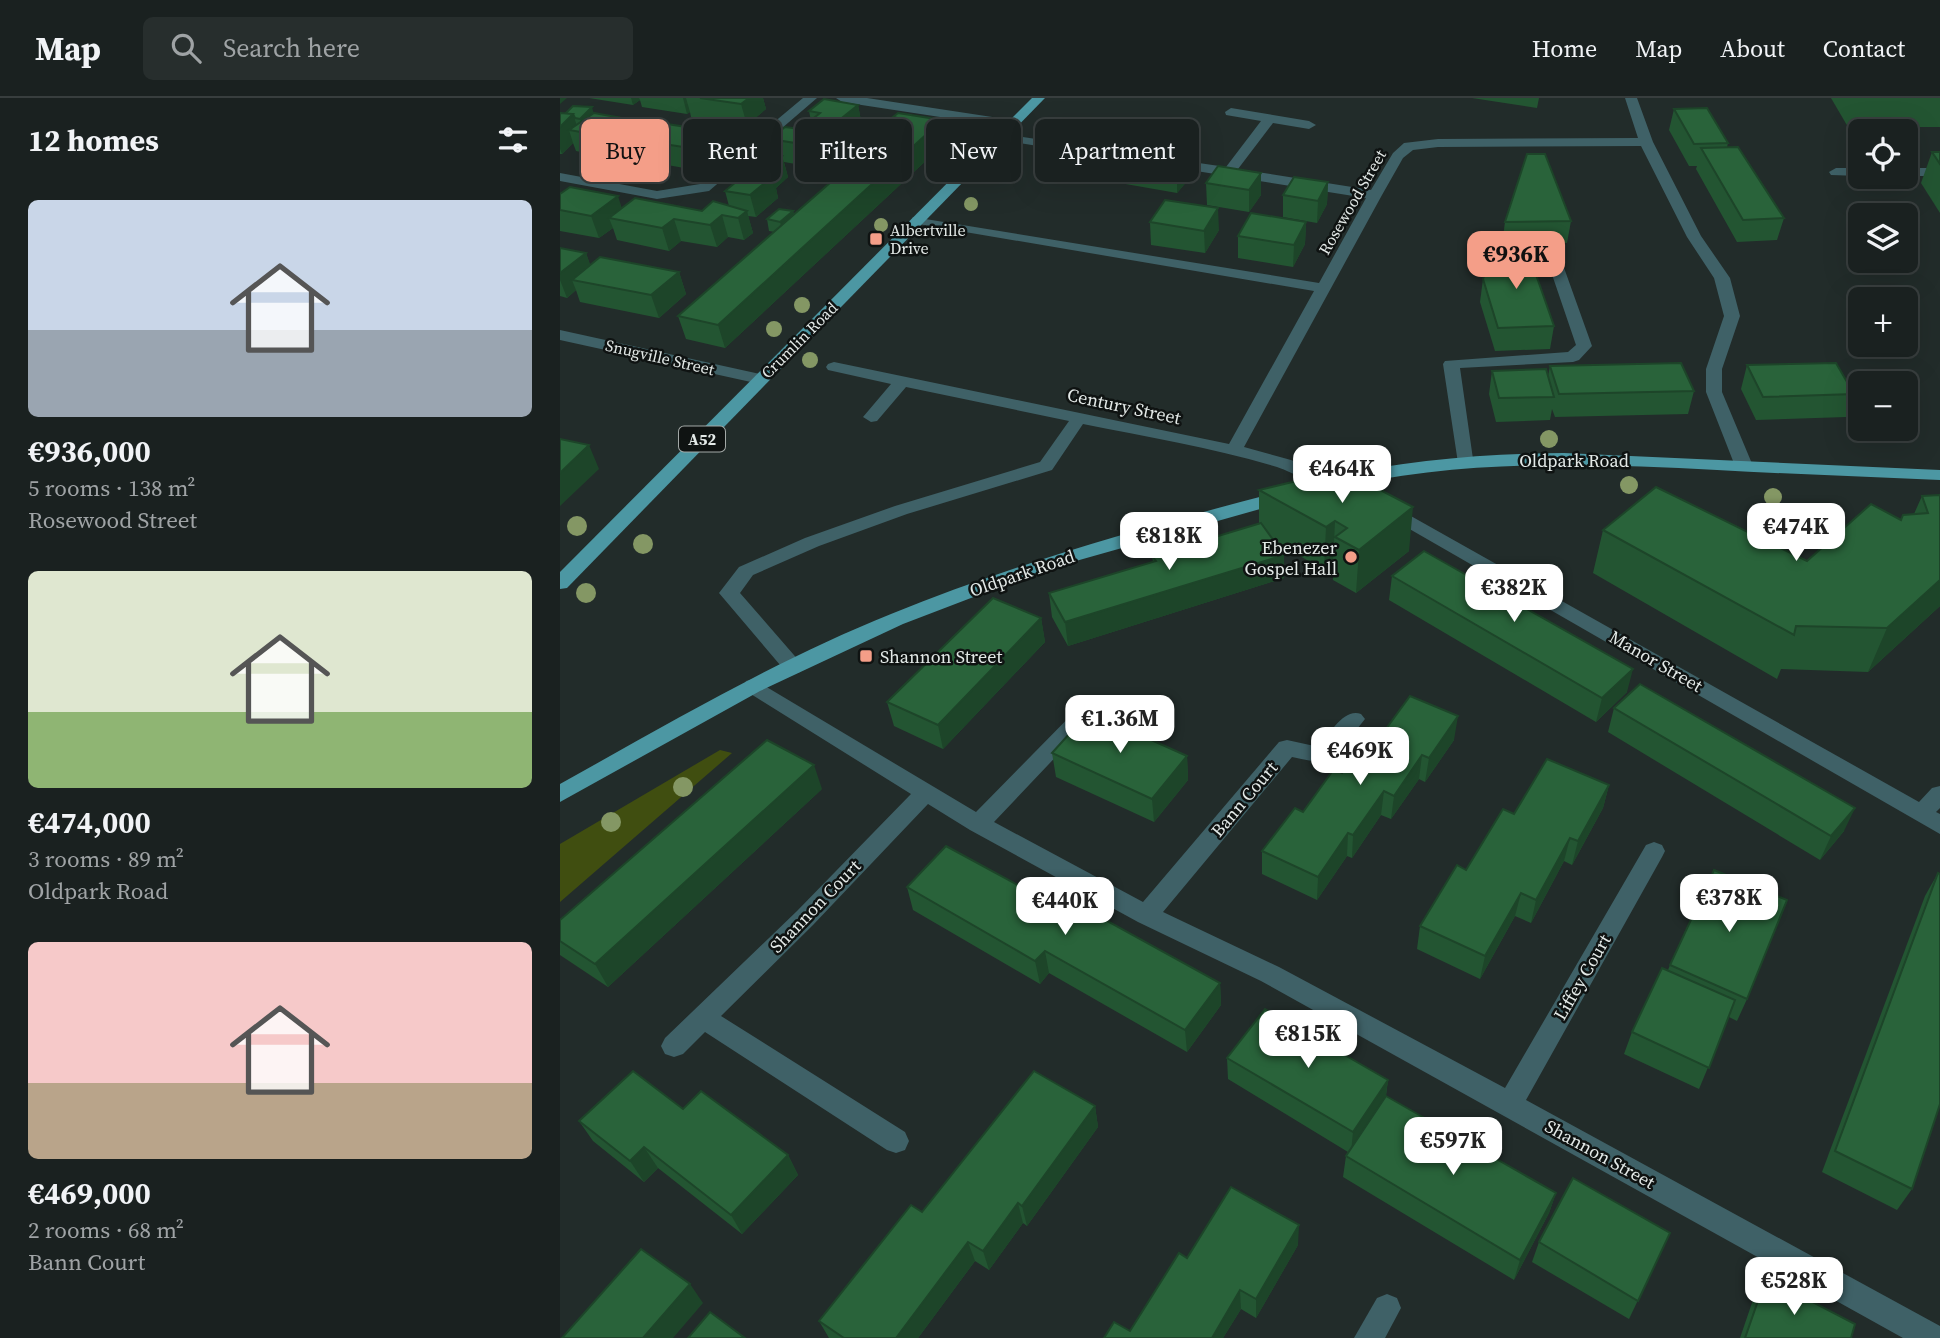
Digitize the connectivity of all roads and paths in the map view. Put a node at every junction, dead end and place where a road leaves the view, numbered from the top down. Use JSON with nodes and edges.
{"nodes":[{"id":1,"x":811,"y":98,"type":"edge"},
{"id":2,"x":842,"y":98,"type":"edge"},
{"id":3,"x":1039,"y":98,"type":"edge"},
{"id":4,"x":1632,"y":98,"type":"edge"},
{"id":5,"x":1231,"y":113,"type":"dead end"},
{"id":6,"x":979,"y":119,"type":"edge"},
{"id":7,"x":1017,"y":119,"type":"edge"},
{"id":8,"x":1269,"y":119,"type":"junction"},
{"id":9,"x":1309,"y":125,"type":"dead end"},
{"id":10,"x":1021,"y":138,"type":"edge"},
{"id":11,"x":1646,"y":142,"type":"junction"},
{"id":12,"x":1230,"y":171,"type":"junction"},
{"id":13,"x":1836,"y":172,"type":"dead end"},
{"id":14,"x":1848,"y":172,"type":"edge"},
{"id":15,"x":1918,"y":172,"type":"edge"},
{"id":16,"x":1940,"y":172,"type":"edge"},
{"id":17,"x":560,"y":177,"type":"edge"},
{"id":18,"x":955,"y":182,"type":"edge"},
{"id":19,"x":1375,"y":195,"type":"junction"},
{"id":20,"x":918,"y":220,"type":"junction"},
{"id":21,"x":1550,"y":251,"type":"dead end"},
{"id":22,"x":1323,"y":288,"type":"junction"},
{"id":23,"x":560,"y":335,"type":"edge"},
{"id":24,"x":834,"y":368,"type":"dead end"},
{"id":25,"x":760,"y":379,"type":"junction"},
{"id":26,"x":902,"y":382,"type":"junction"},
{"id":27,"x":871,"y":417,"type":"dead end"},
{"id":28,"x":1079,"y":418,"type":"junction"},
{"id":29,"x":1234,"y":450,"type":"junction"},
{"id":30,"x":1464,"y":459,"type":"junction"},
{"id":31,"x":1744,"y":466,"type":"junction"},
{"id":32,"x":1940,"y":475,"type":"edge"},
{"id":33,"x":1334,"y":482,"type":"junction"},
{"id":34,"x":560,"y":583,"type":"edge"},
{"id":35,"x":793,"y":667,"type":"junction"},
{"id":36,"x":753,"y":686,"type":"junction"},
{"id":37,"x":1095,"y":703,"type":"dead end"},
{"id":38,"x":1354,"y":719,"type":"dead end"},
{"id":39,"x":926,"y":792,"type":"junction"},
{"id":40,"x":560,"y":794,"type":"edge"},
{"id":41,"x":1940,"y":794,"type":"edge"},
{"id":42,"x":1931,"y":819,"type":"edge"},
{"id":43,"x":978,"y":824,"type":"junction"},
{"id":44,"x":1654,"y":851,"type":"dead end"},
{"id":45,"x":1146,"y":915,"type":"junction"},
{"id":46,"x":703,"y":1018,"type":"junction"},
{"id":47,"x":674,"y":1046,"type":"dead end"},
{"id":48,"x":1510,"y":1104,"type":"junction"},
{"id":49,"x":896,"y":1142,"type":"dead end"},
{"id":50,"x":1387,"y":1308,"type":"dead end"},
{"id":51,"x":1368,"y":1338,"type":"edge"},
{"id":52,"x":1932,"y":1338,"type":"edge"}],
"edges":[{"from":1,"to":17,"type":"street"},
{"from":2,"to":6,"type":"street"},
{"from":3,"to":7,"type":"main road","name":"Crumlin Road","number":"A52"},
{"from":4,"to":11,"type":"street"},
{"from":5,"to":8,"type":"street"},
{"from":8,"to":9,"type":"street"},
{"from":8,"to":12,"type":"street"},
{"from":10,"to":12,"type":"street"},
{"from":11,"to":19,"type":"street","name":"Rosewood Street"},
{"from":11,"to":31,"type":"street"},
{"from":12,"to":19,"type":"street"},
{"from":13,"to":14,"type":"street"},
{"from":15,"to":16,"type":"street"},
{"from":18,"to":20,"type":"main road","name":"Crumlin Road","number":"A52"},
{"from":19,"to":22,"type":"street","name":"Rosewood Street"},
{"from":20,"to":22,"type":"street"},
{"from":20,"to":25,"type":"main road","name":"Crumlin Road","number":"A52"},
{"from":21,"to":30,"type":"street"},
{"from":22,"to":29,"type":"street","name":"Rosewood Street"},
{"from":23,"to":25,"type":"street","name":"Snugville Street"},
{"from":24,"to":26,"type":"street","name":"Century Street"},
{"from":25,"to":34,"type":"main road","name":"Crumlin Road","number":"A52"},
{"from":26,"to":27,"type":"street"},
{"from":26,"to":28,"type":"street","name":"Century Street"},
{"from":28,"to":29,"type":"street","name":"Century Street"},
{"from":28,"to":35,"type":"street"},
{"from":29,"to":33,"type":"street","name":"Century Street"},
{"from":30,"to":31,"type":"main road","name":"Oldpark Road"},
{"from":30,"to":33,"type":"main road","name":"Oldpark Road"},
{"from":31,"to":32,"type":"main road","name":"Oldpark Road"},
{"from":33,"to":35,"type":"main road","name":"Oldpark Road"},
{"from":33,"to":42,"type":"street","name":"Manor Street"},
{"from":35,"to":36,"type":"main road","name":"Oldpark Road"},
{"from":36,"to":39,"type":"street","name":"Shannon Street"},
{"from":36,"to":40,"type":"main road","name":"Oldpark Road"},
{"from":37,"to":43,"type":"street"},
{"from":38,"to":45,"type":"street","name":"Bann Court"},
{"from":39,"to":43,"type":"street","name":"Shannon Street"},
{"from":39,"to":46,"type":"street","name":"Shannon Court"},
{"from":41,"to":42,"type":"street"},
{"from":43,"to":45,"type":"street","name":"Shannon Street"},
{"from":44,"to":48,"type":"street","name":"Liffey Court"},
{"from":45,"to":48,"type":"street","name":"Shannon Street"},
{"from":46,"to":47,"type":"street","name":"Shannon Court"},
{"from":46,"to":49,"type":"street"},
{"from":48,"to":52,"type":"street","name":"Shannon Street"},
{"from":50,"to":51,"type":"street"}]}
